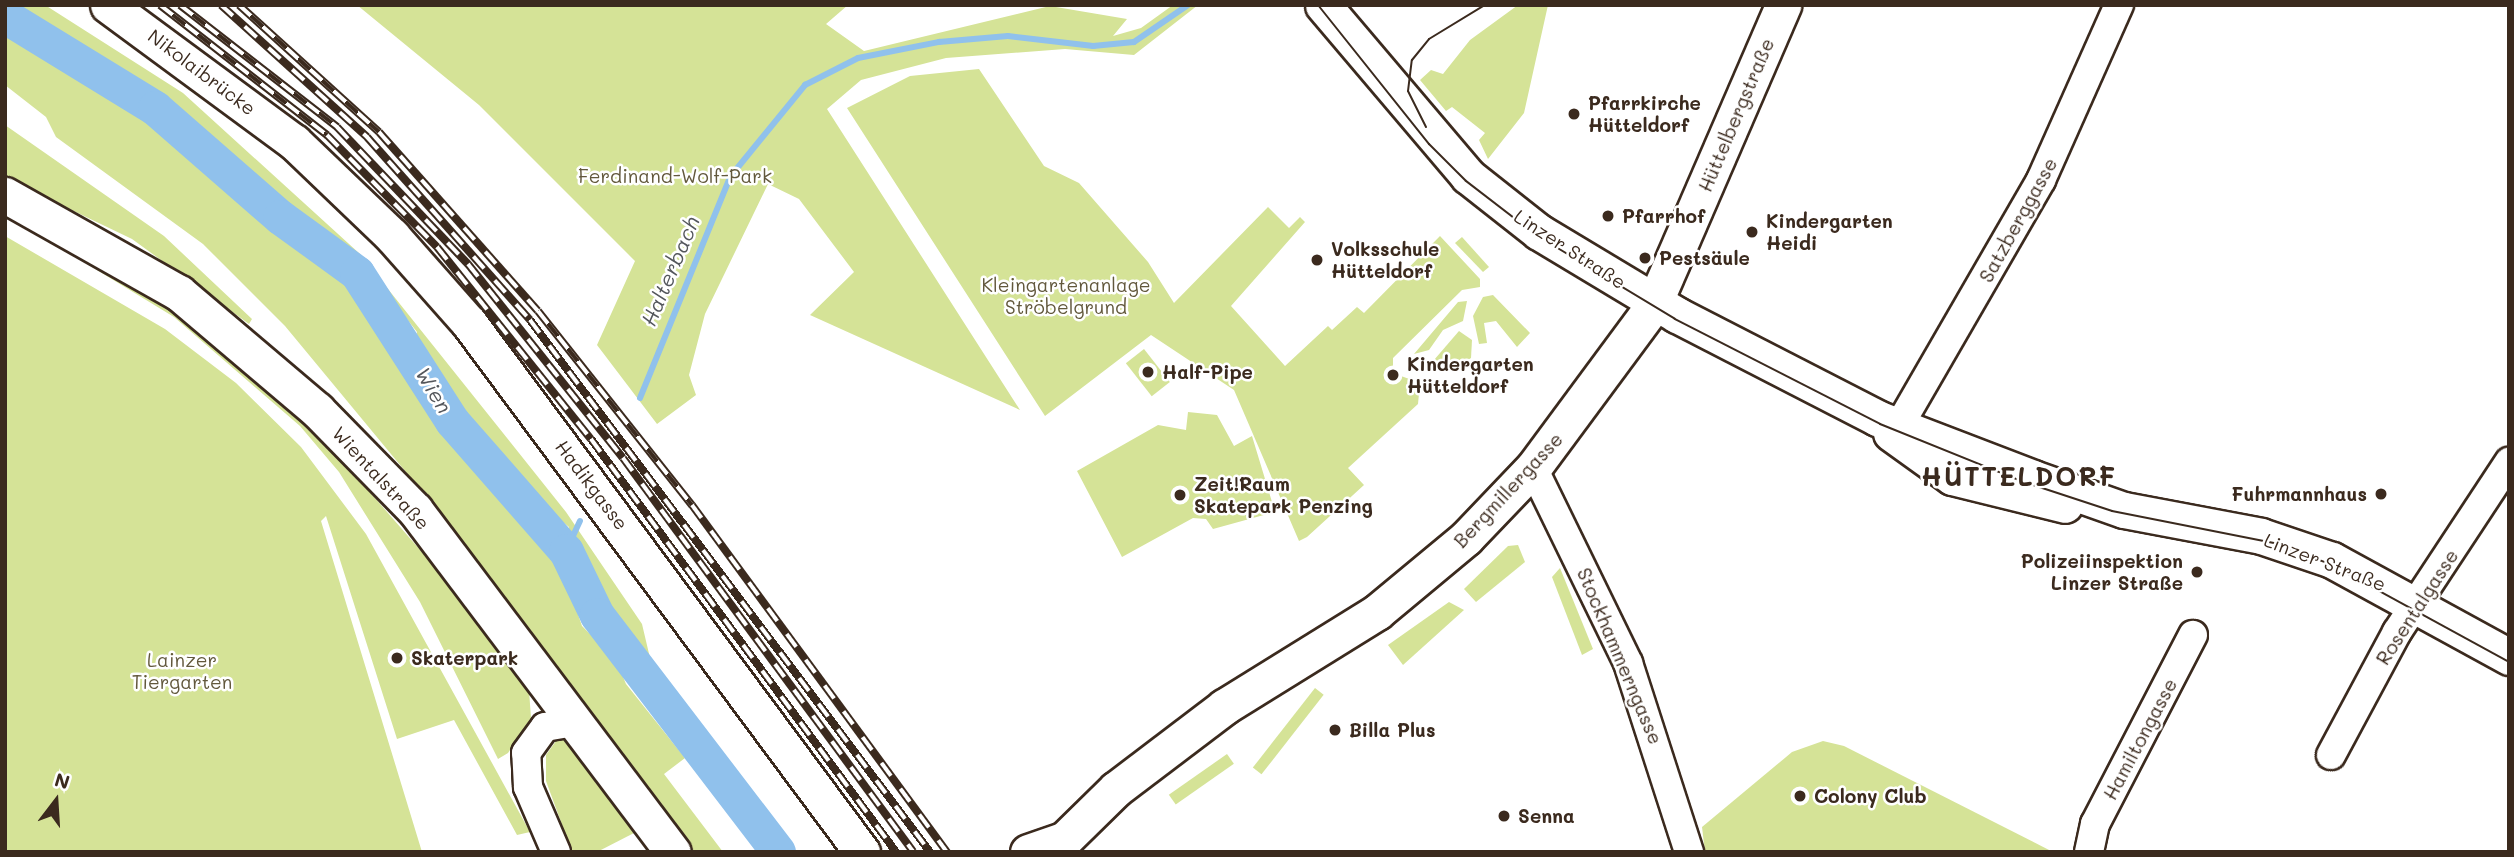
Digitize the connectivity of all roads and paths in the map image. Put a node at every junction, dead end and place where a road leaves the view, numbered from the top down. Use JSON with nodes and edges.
{"nodes":[{"id":1,"x":108,"y":5,"type":"edge"},
{"id":2,"x":1323,"y":5,"type":"edge"},
{"id":3,"x":1783,"y":5,"type":"edge"},
{"id":4,"x":2119,"y":5,"type":"edge"},
{"id":5,"x":293,"y":142,"type":"joint"},
{"id":6,"x":5,"y":195,"type":"edge"},
{"id":7,"x":1655,"y":302,"type":"junction"},
{"id":8,"x":1888,"y":422,"type":"junction"},
{"id":9,"x":2509,"y":462,"type":"edge"},
{"id":10,"x":1533,"y":468,"type":"junction"},
{"id":11,"x":2418,"y":603,"type":"junction"},
{"id":12,"x":2193,"y":635,"type":"dead end"},
{"id":13,"x":1329,"y":647,"type":"junction"},
{"id":14,"x":2509,"y":657,"type":"edge"},
{"id":15,"x":573,"y":722,"type":"junction"},
{"id":16,"x":2331,"y":755,"type":"dead end"},
{"id":17,"x":2089,"y":848,"type":"edge"},
{"id":18,"x":1046,"y":850,"type":"edge"},
{"id":19,"x":556,"y":852,"type":"edge"},
{"id":20,"x":673,"y":852,"type":"edge"},
{"id":21,"x":862,"y":852,"type":"edge"},
{"id":22,"x":1086,"y":852,"type":"edge"},
{"id":23,"x":1689,"y":852,"type":"edge"}],
"edges":[{"from":1,"to":5,"type":"main road","name":"Nikolaibrücke"},
{"from":2,"to":7,"type":"main road","name":"Linzer Straße"},
{"from":3,"to":7,"type":"main road","name":"Hüttelbergstraße"},
{"from":4,"to":8,"type":"street","name":"Satzberggasse"},
{"from":5,"to":21,"type":"main road","name":"Hadikgasse"},
{"from":6,"to":15,"type":"main road","name":"Wientalstraße"},
{"from":7,"to":8,"type":"main road","name":"Linzer Straße"},
{"from":7,"to":10,"type":"main road","name":"Bergmillergasse"},
{"from":8,"to":11,"type":"main road","name":"Linzer Straße"},
{"from":9,"to":11,"type":"street","name":"Rosentalgasse"},
{"from":10,"to":13,"type":"main road","name":"Bergmillergasse"},
{"from":10,"to":23,"type":"street","name":"Stockhammerngasse"},
{"from":11,"to":14,"type":"main road","name":"Linzer Straße"},
{"from":11,"to":16,"type":"street","name":"Rosentalgasse"},
{"from":12,"to":17,"type":"street","name":"Hamiltongasse"},
{"from":13,"to":18,"type":"main road","name":"Bergmillergasse"},
{"from":13,"to":22,"type":"main road","name":"Bergmillergasse"},
{"from":15,"to":19,"type":"street"},
{"from":15,"to":20,"type":"main road","name":"Wientalstraße"}]}
